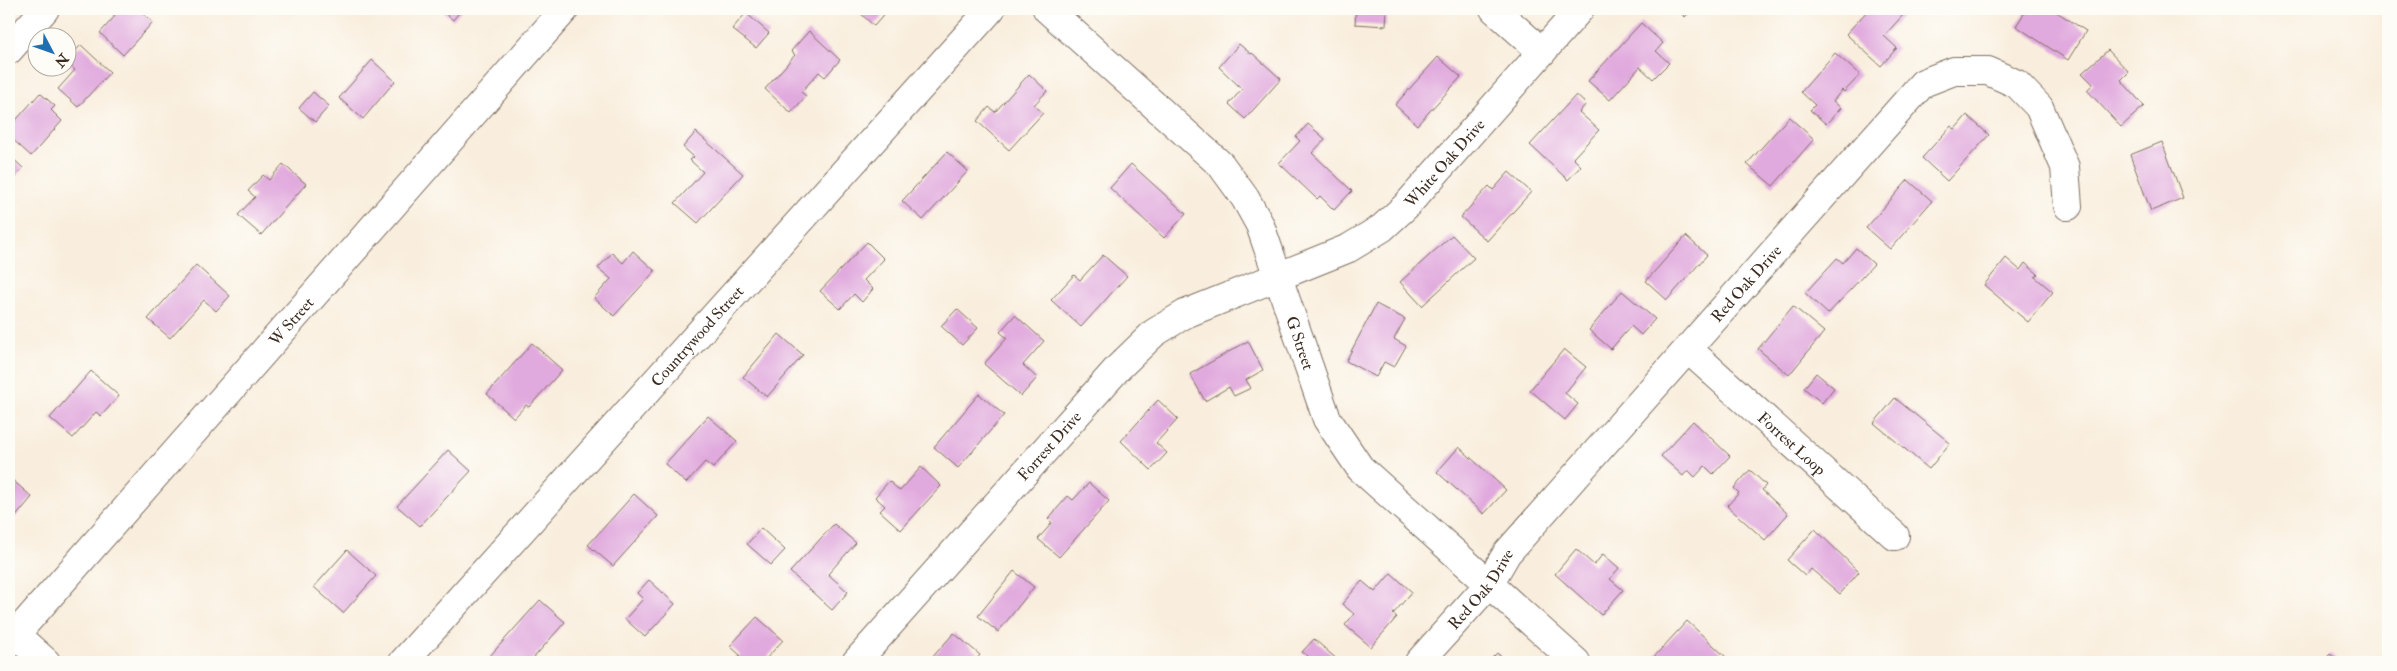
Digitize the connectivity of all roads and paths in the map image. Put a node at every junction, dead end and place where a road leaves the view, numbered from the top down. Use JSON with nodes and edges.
{"nodes":[{"id":1,"x":45,"y":9,"type":"edge"},
{"id":2,"x":566,"y":9,"type":"edge"},
{"id":3,"x":991,"y":9,"type":"edge"},
{"id":4,"x":1046,"y":9,"type":"edge"},
{"id":5,"x":1494,"y":9,"type":"edge"},
{"id":6,"x":1580,"y":9,"type":"edge"},
{"id":7,"x":9,"y":50,"type":"edge"},
{"id":8,"x":1542,"y":52,"type":"junction"},
{"id":9,"x":2068,"y":206,"type":"dead end"},
{"id":10,"x":1279,"y":278,"type":"junction"},
{"id":11,"x":1688,"y":350,"type":"junction"},
{"id":12,"x":1895,"y":536,"type":"dead end"},
{"id":13,"x":1489,"y":584,"type":"junction"},
{"id":14,"x":12,"y":632,"type":"edge"},
{"id":15,"x":46,"y":662,"type":"edge"},
{"id":16,"x":403,"y":662,"type":"edge"},
{"id":17,"x":856,"y":662,"type":"edge"},
{"id":18,"x":1418,"y":662,"type":"edge"},
{"id":19,"x":1576,"y":662,"type":"edge"}],
"edges":[{"from":1,"to":7,"type":"street"},
{"from":2,"to":14,"type":"street","name":"W Street"},
{"from":3,"to":16,"type":"street","name":"Countrywood Street"},
{"from":4,"to":10,"type":"street","name":"G Street"},
{"from":5,"to":8,"type":"street"},
{"from":6,"to":8,"type":"street","name":"White Oak Drive"},
{"from":8,"to":10,"type":"street","name":"White Oak Drive"},
{"from":9,"to":11,"type":"street","name":"Red Oak Drive"},
{"from":10,"to":13,"type":"street","name":"G Street"},
{"from":10,"to":17,"type":"street","name":"Forrest Drive"},
{"from":11,"to":12,"type":"street","name":"Forrest Loop"},
{"from":11,"to":13,"type":"street","name":"Red Oak Drive"},
{"from":13,"to":18,"type":"street","name":"Red Oak Drive"},
{"from":13,"to":19,"type":"street","name":"G Street"},
{"from":14,"to":15,"type":"street"}]}
